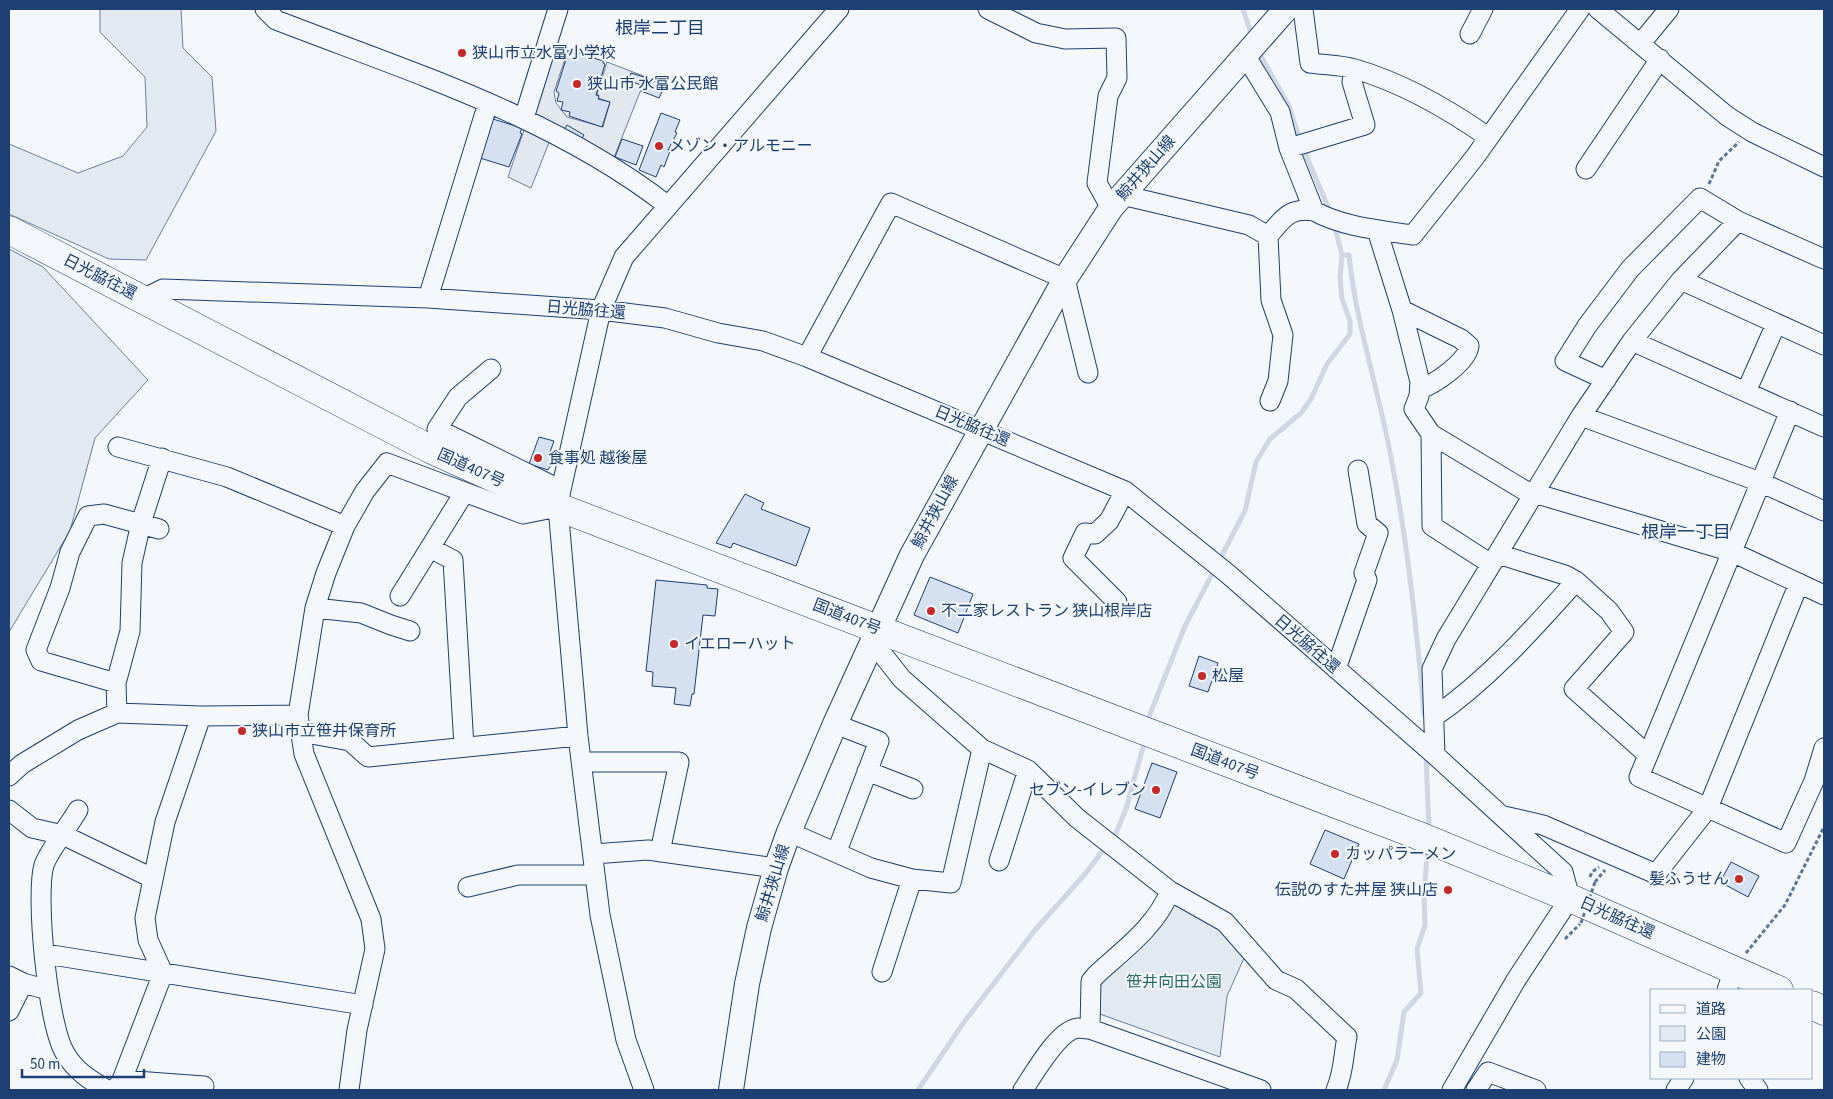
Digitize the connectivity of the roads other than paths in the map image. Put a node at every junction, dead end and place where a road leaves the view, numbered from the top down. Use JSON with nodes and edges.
{"nodes":[{"id":1,"x":265,"y":9,"type":"edge"},
{"id":2,"x":558,"y":9,"type":"edge"},
{"id":3,"x":835,"y":9,"type":"edge"},
{"id":4,"x":988,"y":9,"type":"edge"},
{"id":5,"x":1286,"y":9,"type":"edge"},
{"id":6,"x":1303,"y":9,"type":"edge"},
{"id":7,"x":1484,"y":9,"type":"edge"},
{"id":8,"x":1580,"y":9,"type":"edge"},
{"id":9,"x":1598,"y":9,"type":"edge"},
{"id":10,"x":1669,"y":9,"type":"edge"},
{"id":11,"x":1470,"y":34,"type":"dead end"},
{"id":12,"x":1641,"y":43,"type":"junction"},
{"id":13,"x":1251,"y":49,"type":"junction"},
{"id":14,"x":1660,"y":59,"type":"junction"},
{"id":15,"x":1354,"y":69,"type":"junction"},
{"id":16,"x":488,"y":103,"type":"junction"},
{"id":17,"x":524,"y":118,"type":"junction"},
{"id":18,"x":1488,"y":137,"type":"junction"},
{"id":19,"x":1291,"y":148,"type":"junction"},
{"id":20,"x":1824,"y":167,"type":"edge"},
{"id":21,"x":1586,"y":169,"type":"dead end"},
{"id":22,"x":1117,"y":202,"type":"junction"},
{"id":23,"x":667,"y":205,"type":"junction"},
{"id":24,"x":1319,"y":214,"type":"junction"},
{"id":25,"x":1738,"y":221,"type":"junction"},
{"id":26,"x":9,"y":230,"type":"edge"},
{"id":27,"x":1378,"y":230,"type":"junction"},
{"id":28,"x":1268,"y":236,"type":"junction"},
{"id":29,"x":1824,"y":259,"type":"edge"},
{"id":30,"x":1065,"y":279,"type":"junction"},
{"id":31,"x":1682,"y":280,"type":"junction"},
{"id":32,"x":428,"y":298,"type":"junction"},
{"id":33,"x":141,"y":300,"type":"junction"},
{"id":34,"x":601,"y":310,"type":"junction"},
{"id":35,"x":1402,"y":310,"type":"junction"},
{"id":36,"x":1776,"y":324,"type":"junction"},
{"id":37,"x":1632,"y":341,"type":"junction"},
{"id":38,"x":1824,"y":345,"type":"edge"},
{"id":39,"x":807,"y":358,"type":"junction"},
{"id":40,"x":491,"y":369,"type":"dead end"},
{"id":41,"x":1088,"y":373,"type":"dead end"},
{"id":42,"x":1606,"y":380,"type":"junction"},
{"id":43,"x":1420,"y":390,"type":"junction"},
{"id":44,"x":1746,"y":392,"type":"junction"},
{"id":45,"x":1270,"y":401,"type":"dead end"},
{"id":46,"x":1790,"y":411,"type":"junction"},
{"id":47,"x":1581,"y":416,"type":"junction"},
{"id":48,"x":1824,"y":427,"type":"edge"},
{"id":49,"x":982,"y":429,"type":"junction"},
{"id":50,"x":1432,"y":434,"type":"junction"},
{"id":51,"x":118,"y":447,"type":"dead end"},
{"id":52,"x":162,"y":458,"type":"junction"},
{"id":53,"x":1358,"y":470,"type":"dead end"},
{"id":54,"x":1760,"y":482,"type":"junction"},
{"id":55,"x":1126,"y":491,"type":"junction"},
{"id":56,"x":464,"y":493,"type":"junction"},
{"id":57,"x":1534,"y":493,"type":"junction"},
{"id":58,"x":559,"y":499,"type":"junction"},
{"id":59,"x":1824,"y":511,"type":"edge"},
{"id":60,"x":150,"y":526,"type":"junction"},
{"id":61,"x":345,"y":526,"type":"junction"},
{"id":62,"x":430,"y":548,"type":"junction"},
{"id":63,"x":1732,"y":552,"type":"junction"},
{"id":64,"x":1495,"y":559,"type":"junction"},
{"id":65,"x":1576,"y":581,"type":"junction"},
{"id":66,"x":1799,"y":583,"type":"junction"},
{"id":67,"x":1824,"y":594,"type":"edge"},
{"id":68,"x":400,"y":596,"type":"dead end"},
{"id":69,"x":1117,"y":602,"type":"dead end"},
{"id":70,"x":315,"y":608,"type":"junction"},
{"id":71,"x":410,"y":630,"type":"dead end"},
{"id":72,"x":875,"y":635,"type":"junction"},
{"id":73,"x":1336,"y":669,"type":"junction"},
{"id":74,"x":116,"y":683,"type":"junction"},
{"id":75,"x":117,"y":713,"type":"junction"},
{"id":76,"x":201,"y":716,"type":"junction"},
{"id":77,"x":1434,"y":717,"type":"junction"},
{"id":78,"x":299,"y":724,"type":"junction"},
{"id":79,"x":834,"y":724,"type":"junction"},
{"id":80,"x":578,"y":736,"type":"junction"},
{"id":81,"x":464,"y":747,"type":"junction"},
{"id":82,"x":1824,"y":748,"type":"edge"},
{"id":83,"x":982,"y":749,"type":"junction"},
{"id":84,"x":1434,"y":755,"type":"junction"},
{"id":85,"x":1648,"y":755,"type":"junction"},
{"id":86,"x":582,"y":762,"type":"junction"},
{"id":87,"x":1028,"y":770,"type":"junction"},
{"id":88,"x":867,"y":771,"type":"junction"},
{"id":89,"x":9,"y":776,"type":"edge"},
{"id":90,"x":913,"y":789,"type":"dead end"},
{"id":91,"x":1708,"y":808,"type":"junction"},
{"id":92,"x":9,"y":810,"type":"edge"},
{"id":93,"x":78,"y":810,"type":"dead end"},
{"id":94,"x":1503,"y":816,"type":"junction"},
{"id":95,"x":788,"y":832,"type":"junction"},
{"id":96,"x":63,"y":835,"type":"junction"},
{"id":97,"x":837,"y":851,"type":"junction"},
{"id":98,"x":660,"y":852,"type":"junction"},
{"id":99,"x":593,"y":854,"type":"junction"},
{"id":100,"x":999,"y":861,"type":"dead end"},
{"id":101,"x":776,"y":868,"type":"junction"},
{"id":102,"x":595,"y":875,"type":"junction"},
{"id":103,"x":152,"y":878,"type":"junction"},
{"id":104,"x":912,"y":879,"type":"junction"},
{"id":105,"x":468,"y":887,"type":"dead end"},
{"id":106,"x":1170,"y":891,"type":"junction"},
{"id":107,"x":1570,"y":898,"type":"junction"},
{"id":108,"x":46,"y":954,"type":"junction"},
{"id":109,"x":163,"y":972,"type":"junction"},
{"id":110,"x":882,"y":972,"type":"dead end"},
{"id":111,"x":16,"y":980,"type":"edge"},
{"id":112,"x":1730,"y":980,"type":"edge"},
{"id":113,"x":1770,"y":986,"type":"edge"},
{"id":114,"x":48,"y":990,"type":"junction"},
{"id":115,"x":363,"y":1005,"type":"junction"},
{"id":116,"x":9,"y":1011,"type":"edge"},
{"id":117,"x":1090,"y":1029,"type":"junction"},
{"id":118,"x":1683,"y":1079,"type":"edge"},
{"id":119,"x":1750,"y":1079,"type":"edge"},
{"id":120,"x":204,"y":1086,"type":"dead end"},
{"id":121,"x":115,"y":1087,"type":"edge"},
{"id":122,"x":1458,"y":1088,"type":"edge"},
{"id":123,"x":349,"y":1090,"type":"edge"},
{"id":124,"x":644,"y":1090,"type":"edge"},
{"id":125,"x":731,"y":1090,"type":"edge"},
{"id":126,"x":1023,"y":1090,"type":"edge"},
{"id":127,"x":1261,"y":1090,"type":"edge"},
{"id":128,"x":1336,"y":1090,"type":"edge"},
{"id":129,"x":1476,"y":1090,"type":"edge"},
{"id":130,"x":1536,"y":1090,"type":"edge"},
{"id":131,"x":1676,"y":1090,"type":"edge"},
{"id":132,"x":1758,"y":1090,"type":"edge"}],
"edges":[{"from":1,"to":16,"type":"street"},
{"from":2,"to":17,"type":"street"},
{"from":3,"to":23,"type":"street"},
{"from":4,"to":22,"type":"street"},
{"from":5,"to":13,"type":"main road","name":"鯨井狭山線"},
{"from":6,"to":15,"type":"street"},
{"from":7,"to":11,"type":"street"},
{"from":8,"to":18,"type":"street"},
{"from":9,"to":12,"type":"street"},
{"from":10,"to":12,"type":"street"},
{"from":12,"to":14,"type":"street"},
{"from":13,"to":19,"type":"street"},
{"from":13,"to":22,"type":"main road","name":"鯨井狭山線"},
{"from":14,"to":20,"type":"street"},
{"from":14,"to":21,"type":"street"},
{"from":15,"to":18,"type":"street"},
{"from":15,"to":19,"type":"street"},
{"from":16,"to":17,"type":"street"},
{"from":16,"to":32,"type":"street"},
{"from":17,"to":23,"type":"street"},
{"from":18,"to":27,"type":"street"},
{"from":19,"to":24,"type":"street"},
{"from":22,"to":28,"type":"street"},
{"from":22,"to":30,"type":"main road","name":"鯨井狭山線"},
{"from":23,"to":34,"type":"street"},
{"from":24,"to":27,"type":"street"},
{"from":24,"to":28,"type":"street"},
{"from":25,"to":29,"type":"street"},
{"from":25,"to":31,"type":"street"},
{"from":25,"to":42,"type":"street"},
{"from":26,"to":33,"type":"highway","name":"日光脇往還"},
{"from":27,"to":35,"type":"street"},
{"from":28,"to":45,"type":"street"},
{"from":30,"to":39,"type":"street"},
{"from":30,"to":41,"type":"street"},
{"from":30,"to":49,"type":"main road","name":"鯨井狭山線"},
{"from":31,"to":36,"type":"street"},
{"from":31,"to":37,"type":"street"},
{"from":32,"to":33,"type":"street","name":"日光脇往還"},
{"from":32,"to":34,"type":"street","name":"日光脇往還"},
{"from":33,"to":58,"type":"highway","name":"国道407号"},
{"from":34,"to":39,"type":"street","name":"日光脇往還"},
{"from":34,"to":58,"type":"street"},
{"from":35,"to":43,"type":"street"},
{"from":35,"to":43,"type":"street"},
{"from":36,"to":38,"type":"street"},
{"from":36,"to":44,"type":"street"},
{"from":37,"to":42,"type":"street"},
{"from":37,"to":44,"type":"street"},
{"from":39,"to":49,"type":"street","name":"日光脇往還"},
{"from":40,"to":58,"type":"street"},
{"from":42,"to":47,"type":"street"},
{"from":43,"to":50,"type":"street"},
{"from":44,"to":46,"type":"street"},
{"from":46,"to":48,"type":"street"},
{"from":46,"to":54,"type":"street"},
{"from":47,"to":54,"type":"street"},
{"from":47,"to":57,"type":"street"},
{"from":49,"to":55,"type":"street","name":"日光脇往還"},
{"from":49,"to":72,"type":"main road","name":"鯨井狭山線"},
{"from":50,"to":57,"type":"street"},
{"from":50,"to":64,"type":"street"},
{"from":51,"to":52,"type":"street"},
{"from":52,"to":60,"type":"street"},
{"from":52,"to":61,"type":"street"},
{"from":53,"to":73,"type":"street"},
{"from":54,"to":59,"type":"street"},
{"from":54,"to":63,"type":"street"},
{"from":55,"to":69,"type":"street"},
{"from":55,"to":73,"type":"street","name":"日光脇往還"},
{"from":56,"to":58,"type":"street"},
{"from":56,"to":61,"type":"street"},
{"from":56,"to":62,"type":"street"},
{"from":57,"to":63,"type":"street"},
{"from":57,"to":64,"type":"street"},
{"from":58,"to":72,"type":"highway","name":"国道407号"},
{"from":58,"to":80,"type":"street"},
{"from":60,"to":74,"type":"street"},
{"from":60,"to":74,"type":"street"},
{"from":61,"to":70,"type":"street"},
{"from":62,"to":68,"type":"street"},
{"from":62,"to":81,"type":"street"},
{"from":63,"to":66,"type":"street"},
{"from":63,"to":85,"type":"street"},
{"from":64,"to":65,"type":"street"},
{"from":64,"to":77,"type":"street"},
{"from":65,"to":77,"type":"street"},
{"from":65,"to":85,"type":"street"},
{"from":66,"to":67,"type":"street"},
{"from":66,"to":91,"type":"street"},
{"from":70,"to":71,"type":"street"},
{"from":70,"to":78,"type":"street"},
{"from":72,"to":79,"type":"main road","name":"鯨井狭山線"},
{"from":72,"to":83,"type":"street"},
{"from":72,"to":107,"type":"highway","name":"国道407号"},
{"from":73,"to":84,"type":"street","name":"日光脇往還"},
{"from":74,"to":75,"type":"street"},
{"from":75,"to":76,"type":"street"},
{"from":75,"to":89,"type":"street"},
{"from":76,"to":78,"type":"street"},
{"from":76,"to":103,"type":"street"},
{"from":77,"to":84,"type":"street"},
{"from":78,"to":81,"type":"street"},
{"from":78,"to":115,"type":"street"},
{"from":79,"to":88,"type":"street"},
{"from":79,"to":95,"type":"main road","name":"鯨井狭山線"},
{"from":80,"to":81,"type":"street"},
{"from":80,"to":86,"type":"street"},
{"from":82,"to":91,"type":"street"},
{"from":83,"to":87,"type":"street"},
{"from":83,"to":104,"type":"street"},
{"from":84,"to":94,"type":"street","name":"日光脇往還"},
{"from":85,"to":91,"type":"street"},
{"from":86,"to":98,"type":"street"},
{"from":86,"to":99,"type":"street"},
{"from":87,"to":100,"type":"street"},
{"from":87,"to":106,"type":"street"},
{"from":88,"to":90,"type":"street"},
{"from":88,"to":97,"type":"street"},
{"from":91,"to":94,"type":"street"},
{"from":92,"to":96,"type":"street"},
{"from":93,"to":96,"type":"street"},
{"from":94,"to":107,"type":"street","name":"日光脇往還"},
{"from":95,"to":97,"type":"street"},
{"from":95,"to":101,"type":"main road","name":"鯨井狭山線"},
{"from":96,"to":103,"type":"street"},
{"from":96,"to":108,"type":"street"},
{"from":97,"to":104,"type":"street"},
{"from":98,"to":99,"type":"street"},
{"from":98,"to":101,"type":"street"},
{"from":99,"to":102,"type":"street"},
{"from":101,"to":125,"type":"main road","name":"鯨井狭山線"},
{"from":102,"to":105,"type":"street"},
{"from":102,"to":124,"type":"street"},
{"from":103,"to":109,"type":"street"},
{"from":104,"to":110,"type":"street"},
{"from":106,"to":117,"type":"street"},
{"from":106,"to":128,"type":"street"},
{"from":107,"to":112,"type":"highway","name":"日光脇往還"},
{"from":107,"to":122,"type":"street"},
{"from":108,"to":109,"type":"street"},
{"from":108,"to":114,"type":"street"},
{"from":109,"to":115,"type":"street"},
{"from":109,"to":121,"type":"street"},
{"from":111,"to":114,"type":"street"},
{"from":111,"to":116,"type":"street"},
{"from":112,"to":113,"type":"highway","name":"日光脇往還"},
{"from":114,"to":121,"type":"street"},
{"from":115,"to":123,"type":"street"},
{"from":117,"to":126,"type":"street"},
{"from":117,"to":127,"type":"street"},
{"from":118,"to":131,"type":"street"},
{"from":119,"to":132,"type":"street"},
{"from":120,"to":121,"type":"street"},
{"from":129,"to":130,"type":"street"}]}
